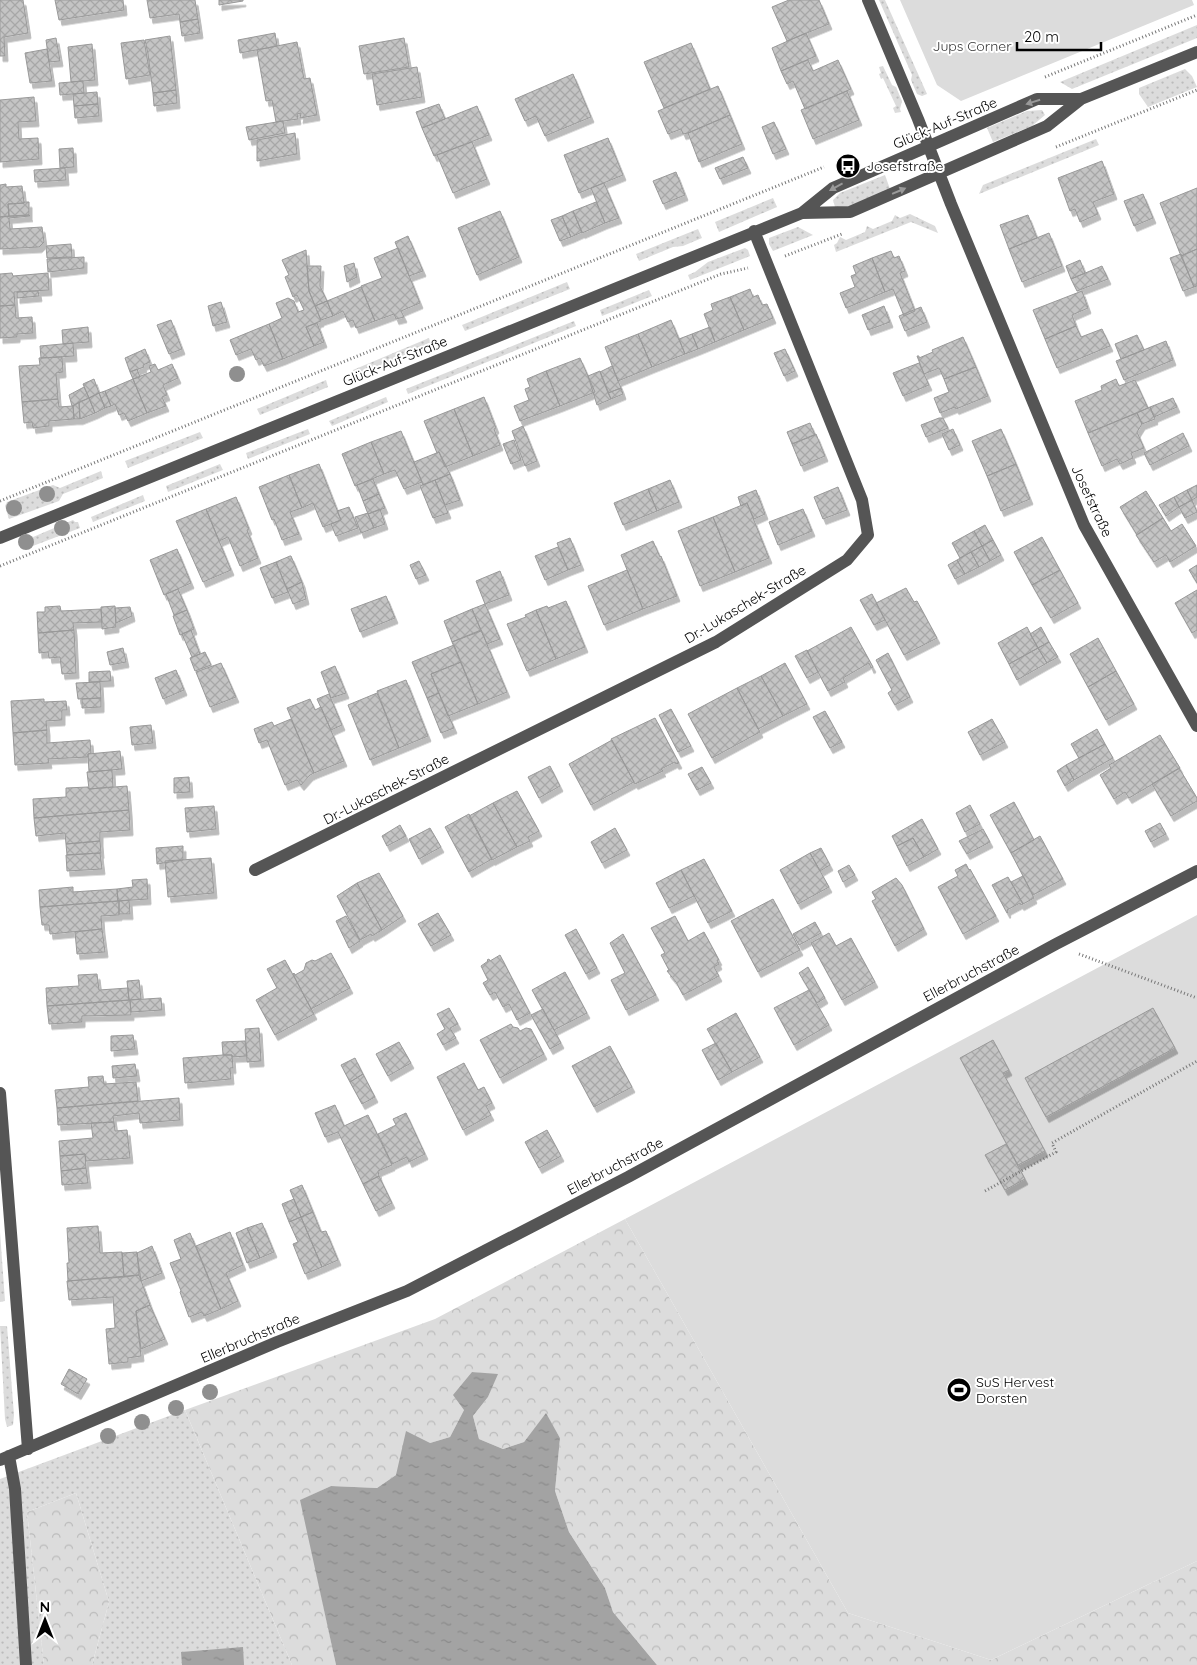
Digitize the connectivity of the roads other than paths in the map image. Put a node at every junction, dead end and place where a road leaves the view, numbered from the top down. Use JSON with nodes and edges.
{"nodes":[{"id":1,"x":868,"y":0,"type":"edge"},
{"id":2,"x":1197,"y":52,"type":"edge"},
{"id":3,"x":1081,"y":99,"type":"junction"},
{"id":4,"x":928,"y":147,"type":"junction"},
{"id":5,"x":939,"y":174,"type":"junction"},
{"id":6,"x":802,"y":213,"type":"junction"},
{"id":7,"x":754,"y":231,"type":"junction"},
{"id":8,"x":0,"y":538,"type":"edge"},
{"id":9,"x":1197,"y":726,"type":"edge"},
{"id":10,"x":255,"y":870,"type":"dead end"},
{"id":11,"x":1197,"y":871,"type":"edge"},
{"id":12,"x":0,"y":1093,"type":"edge"},
{"id":13,"x":28,"y":1448,"type":"junction"},
{"id":14,"x":4,"y":1458,"type":"edge"},
{"id":15,"x":26,"y":1665,"type":"edge"}],
"edges":[{"from":1,"to":4,"type":"street","name":"Josefstraße"},
{"from":2,"to":3,"type":"street","name":"Glück-Auf-Straße"},
{"from":3,"to":4,"type":"street","name":"Glück-Auf-Straße","one_way":true},
{"from":3,"to":5,"type":"street","name":"Glück-Auf-Straße"},
{"from":4,"to":5,"type":"street","name":"Josefstraße"},
{"from":4,"to":6,"type":"street","name":"Glück-Auf-Straße","one_way":true},
{"from":6,"to":5,"type":"street","name":"Glück-Auf-Straße","one_way":true},
{"from":5,"to":9,"type":"street","name":"Josefstraße"},
{"from":6,"to":7,"type":"street","name":"Glück-Auf-Straße"},
{"from":7,"to":8,"type":"street","name":"Glück-Auf-Straße"},
{"from":7,"to":10,"type":"street","name":"Dr.-Lukaschek-Straße"},
{"from":11,"to":13,"type":"street","name":"Ellerbruchstraße"},
{"from":12,"to":13,"type":"street"},
{"from":13,"to":14,"type":"street","name":"Ellerbruchstraße"},
{"from":14,"to":15,"type":"street"}]}
